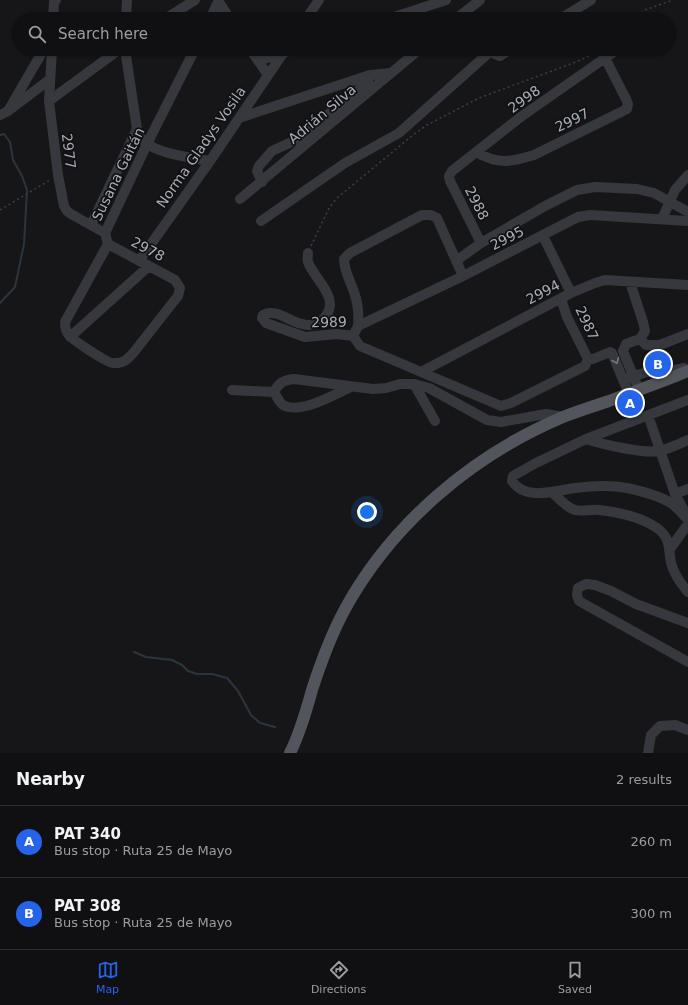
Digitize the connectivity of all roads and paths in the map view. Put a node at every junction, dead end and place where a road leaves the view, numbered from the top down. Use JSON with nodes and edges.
{"nodes":[{"id":1,"x":127,"y":0,"type":"edge"},
{"id":2,"x":194,"y":0,"type":"edge"},
{"id":3,"x":319,"y":0,"type":"edge"},
{"id":4,"x":446,"y":0,"type":"edge"},
{"id":5,"x":480,"y":0,"type":"edge"},
{"id":6,"x":592,"y":0,"type":"edge"},
{"id":7,"x":673,"y":0,"type":"edge"},
{"id":8,"x":55,"y":1,"type":"edge"},
{"id":9,"x":219,"y":1,"type":"edge"},
{"id":10,"x":54,"y":12,"type":"edge"},
{"id":11,"x":126,"y":12,"type":"edge"},
{"id":12,"x":176,"y":12,"type":"edge"},
{"id":13,"x":214,"y":12,"type":"edge"},
{"id":14,"x":226,"y":12,"type":"edge"},
{"id":15,"x":311,"y":12,"type":"edge"},
{"id":16,"x":409,"y":12,"type":"edge"},
{"id":17,"x":468,"y":12,"type":"edge"},
{"id":18,"x":572,"y":12,"type":"edge"},
{"id":19,"x":642,"y":12,"type":"edge"},
{"id":20,"x":40,"y":56,"type":"edge"},
{"id":21,"x":51,"y":56,"type":"edge"},
{"id":22,"x":110,"y":56,"type":"edge"},
{"id":23,"x":126,"y":56,"type":"edge"},
{"id":24,"x":191,"y":56,"type":"edge"},
{"id":25,"x":255,"y":56,"type":"edge"},
{"id":26,"x":271,"y":56,"type":"edge"},
{"id":27,"x":281,"y":56,"type":"edge"},
{"id":28,"x":412,"y":56,"type":"edge"},
{"id":29,"x":485,"y":56,"type":"edge"},
{"id":30,"x":588,"y":56,"type":"edge"},
{"id":31,"x":608,"y":56,"type":"edge"},
{"id":32,"x":605,"y":58,"type":"junction"},
{"id":33,"x":258,"y":61,"type":"junction"},
{"id":34,"x":391,"y":73,"type":"junction"},
{"id":35,"x":268,"y":75,"type":"junction"},
{"id":36,"x":370,"y":75,"type":"junction"},
{"id":37,"x":49,"y":80,"type":"junction"},
{"id":38,"x":49,"y":101,"type":"junction"},
{"id":39,"x":4,"y":113,"type":"edge"},
{"id":40,"x":238,"y":118,"type":"junction"},
{"id":41,"x":137,"y":129,"type":"junction"},
{"id":42,"x":147,"y":144,"type":"junction"},
{"id":43,"x":476,"y":152,"type":"junction"},
{"id":44,"x":210,"y":161,"type":"junction"},
{"id":45,"x":58,"y":175,"type":"junction"},
{"id":46,"x":688,"y":175,"type":"edge"},
{"id":47,"x":449,"y":176,"type":"joint"},
{"id":48,"x":262,"y":182,"type":"junction"},
{"id":49,"x":240,"y":199,"type":"dead end"},
{"id":50,"x":670,"y":201,"type":"junction"},
{"id":51,"x":0,"y":210,"type":"edge"},
{"id":52,"x":688,"y":212,"type":"edge"},
{"id":53,"x":662,"y":219,"type":"junction"},
{"id":54,"x":261,"y":221,"type":"dead end"},
{"id":55,"x":688,"y":221,"type":"edge"},
{"id":56,"x":91,"y":225,"type":"junction"},
{"id":57,"x":105,"y":232,"type":"junction"},
{"id":58,"x":543,"y":236,"type":"junction"},
{"id":59,"x":482,"y":243,"type":"junction"},
{"id":60,"x":108,"y":244,"type":"junction"},
{"id":61,"x":308,"y":253,"type":"joint"},
{"id":62,"x":139,"y":261,"type":"junction"},
{"id":63,"x":456,"y":261,"type":"junction"},
{"id":64,"x":149,"y":266,"type":"junction"},
{"id":65,"x":463,"y":276,"type":"junction"},
{"id":66,"x":630,"y":282,"type":"junction"},
{"id":67,"x":688,"y":285,"type":"edge"},
{"id":68,"x":571,"y":293,"type":"junction"},
{"id":69,"x":561,"y":299,"type":"junction"},
{"id":70,"x":313,"y":324,"type":"junction"},
{"id":71,"x":358,"y":326,"type":"junction"},
{"id":72,"x":688,"y":334,"type":"edge"},
{"id":73,"x":69,"y":336,"type":"junction"},
{"id":74,"x":318,"y":336,"type":"junction"},
{"id":75,"x":353,"y":336,"type":"junction"},
{"id":76,"x":640,"y":339,"type":"junction"},
{"id":77,"x":588,"y":359,"type":"junction"},
{"id":78,"x":688,"y":368,"type":"edge"},
{"id":79,"x":423,"y":371,"type":"junction"},
{"id":80,"x":688,"y":371,"type":"edge"},
{"id":81,"x":628,"y":377,"type":"junction"},
{"id":82,"x":411,"y":384,"type":"junction"},
{"id":83,"x":351,"y":387,"type":"junction"},
{"id":84,"x":232,"y":390,"type":"dead end"},
{"id":85,"x":274,"y":392,"type":"junction"},
{"id":86,"x":634,"y":392,"type":"junction"},
{"id":87,"x":688,"y":400,"type":"edge"},
{"id":88,"x":648,"y":415,"type":"junction"},
{"id":89,"x":564,"y":417,"type":"junction"},
{"id":90,"x":435,"y":421,"type":"dead end"},
{"id":91,"x":586,"y":439,"type":"junction"},
{"id":92,"x":688,"y":440,"type":"edge"},
{"id":93,"x":660,"y":451,"type":"junction"},
{"id":94,"x":688,"y":489,"type":"edge"},
{"id":95,"x":553,"y":493,"type":"junction"},
{"id":96,"x":675,"y":494,"type":"junction"},
{"id":97,"x":688,"y":520,"type":"edge"},
{"id":98,"x":688,"y":524,"type":"edge"},
{"id":99,"x":670,"y":549,"type":"junction"},
{"id":100,"x":684,"y":588,"type":"edge"},
{"id":101,"x":688,"y":623,"type":"edge"},
{"id":102,"x":688,"y":662,"type":"edge"},
{"id":103,"x":688,"y":730,"type":"edge"},
{"id":104,"x":290,"y":753,"type":"edge"},
{"id":105,"x":648,"y":753,"type":"edge"}],
"edges":[{"from":1,"to":11,"type":"street"},
{"from":2,"to":12,"type":"street"},
{"from":3,"to":15,"type":"street"},
{"from":4,"to":16,"type":"street"},
{"from":5,"to":17,"type":"street"},
{"from":6,"to":18,"type":"street"},
{"from":7,"to":19,"type":"path"},
{"from":8,"to":10,"type":"street"},
{"from":9,"to":13,"type":"street"},
{"from":9,"to":14,"type":"street"},
{"from":20,"to":39,"type":"street"},
{"from":21,"to":37,"type":"street","name":"2977"},
{"from":22,"to":38,"type":"street"},
{"from":23,"to":41,"type":"street"},
{"from":24,"to":42,"type":"street","name":"Susana Gaitán"},
{"from":25,"to":33,"type":"street"},
{"from":26,"to":33,"type":"street"},
{"from":27,"to":35,"type":"street","name":"Norma Gladys Vosila"},
{"from":28,"to":34,"type":"street","name":"Adrián Silva"},
{"from":29,"to":54,"type":"street"},
{"from":30,"to":61,"type":"path"},
{"from":31,"to":32,"type":"street","name":"2998"},
{"from":32,"to":43,"type":"street","name":"2998"},
{"from":32,"to":43,"type":"street","name":"2997"},
{"from":33,"to":35,"type":"street"},
{"from":34,"to":36,"type":"street"},
{"from":34,"to":48,"type":"street","name":"Adrián Silva"},
{"from":35,"to":40,"type":"street","name":"Norma Gladys Vosila"},
{"from":36,"to":40,"type":"street"},
{"from":36,"to":48,"type":"street"},
{"from":37,"to":38,"type":"street","name":"2977"},
{"from":37,"to":39,"type":"street"},
{"from":38,"to":45,"type":"street","name":"2977"},
{"from":40,"to":44,"type":"street","name":"Norma Gladys Vosila"},
{"from":41,"to":42,"type":"street"},
{"from":41,"to":56,"type":"street","name":"Susana Gaitán"},
{"from":42,"to":44,"type":"street"},
{"from":42,"to":57,"type":"street","name":"Susana Gaitán"},
{"from":43,"to":47,"type":"street","name":"2998"},
{"from":44,"to":62,"type":"street","name":"Norma Gladys Vosila"},
{"from":45,"to":51,"type":"path"},
{"from":45,"to":56,"type":"street","name":"2977"},
{"from":46,"to":50,"type":"street"},
{"from":47,"to":59,"type":"street","name":"2988"},
{"from":48,"to":49,"type":"street","name":"Adrián Silva"},
{"from":50,"to":52,"type":"street","name":"2995"},
{"from":50,"to":53,"type":"street"},
{"from":50,"to":59,"type":"street","name":"2995"},
{"from":53,"to":55,"type":"street","name":"2995"},
{"from":53,"to":58,"type":"street","name":"2995"},
{"from":56,"to":57,"type":"street","name":"2977"},
{"from":57,"to":60,"type":"street","name":"Susana Gaitán"},
{"from":58,"to":65,"type":"street","name":"2995"},
{"from":58,"to":68,"type":"street","name":"2987"},
{"from":59,"to":63,"type":"street","name":"2995"},
{"from":60,"to":62,"type":"street","name":"2978"},
{"from":60,"to":73,"type":"street","name":"Susana Gaitán"},
{"from":61,"to":70,"type":"street","name":"2989"},
{"from":62,"to":64,"type":"street","name":"2978"},
{"from":63,"to":65,"type":"street"},
{"from":63,"to":71,"type":"street"},
{"from":64,"to":73,"type":"street"},
{"from":64,"to":73,"type":"street","name":"2978"},
{"from":65,"to":71,"type":"street","name":"2995"},
{"from":66,"to":67,"type":"street","name":"2994"},
{"from":66,"to":68,"type":"street","name":"2994"},
{"from":66,"to":76,"type":"street"},
{"from":68,"to":69,"type":"street","name":"2994"},
{"from":69,"to":77,"type":"street","name":"2987"},
{"from":69,"to":79,"type":"street","name":"2994"},
{"from":70,"to":74,"type":"street"},
{"from":70,"to":74,"type":"street","name":"2989"},
{"from":71,"to":75,"type":"street"},
{"from":72,"to":76,"type":"street"},
{"from":74,"to":75,"type":"street","name":"2989"},
{"from":75,"to":79,"type":"street","name":"2989"},
{"from":76,"to":81,"type":"street"},
{"from":77,"to":79,"type":"street","name":"2989"},
{"from":77,"to":81,"type":"street","one_way":true},
{"from":78,"to":81,"type":"street"},
{"from":80,"to":86,"type":"main road"},
{"from":81,"to":86,"type":"street"},
{"from":82,"to":83,"type":"street"},
{"from":82,"to":89,"type":"street"},
{"from":82,"to":90,"type":"street"},
{"from":83,"to":85,"type":"street"},
{"from":83,"to":85,"type":"street"},
{"from":84,"to":85,"type":"street"},
{"from":86,"to":89,"type":"main road"},
{"from":87,"to":88,"type":"street"},
{"from":88,"to":91,"type":"street"},
{"from":88,"to":93,"type":"street"},
{"from":89,"to":104,"type":"main road"},
{"from":91,"to":93,"type":"street"},
{"from":91,"to":95,"type":"street"},
{"from":92,"to":93,"type":"street"},
{"from":93,"to":96,"type":"street"},
{"from":94,"to":96,"type":"street"},
{"from":95,"to":97,"type":"street"},
{"from":95,"to":99,"type":"street"},
{"from":96,"to":97,"type":"street"},
{"from":98,"to":99,"type":"street"},
{"from":99,"to":100,"type":"street"},
{"from":101,"to":102,"type":"street"},
{"from":103,"to":105,"type":"street"}]}
